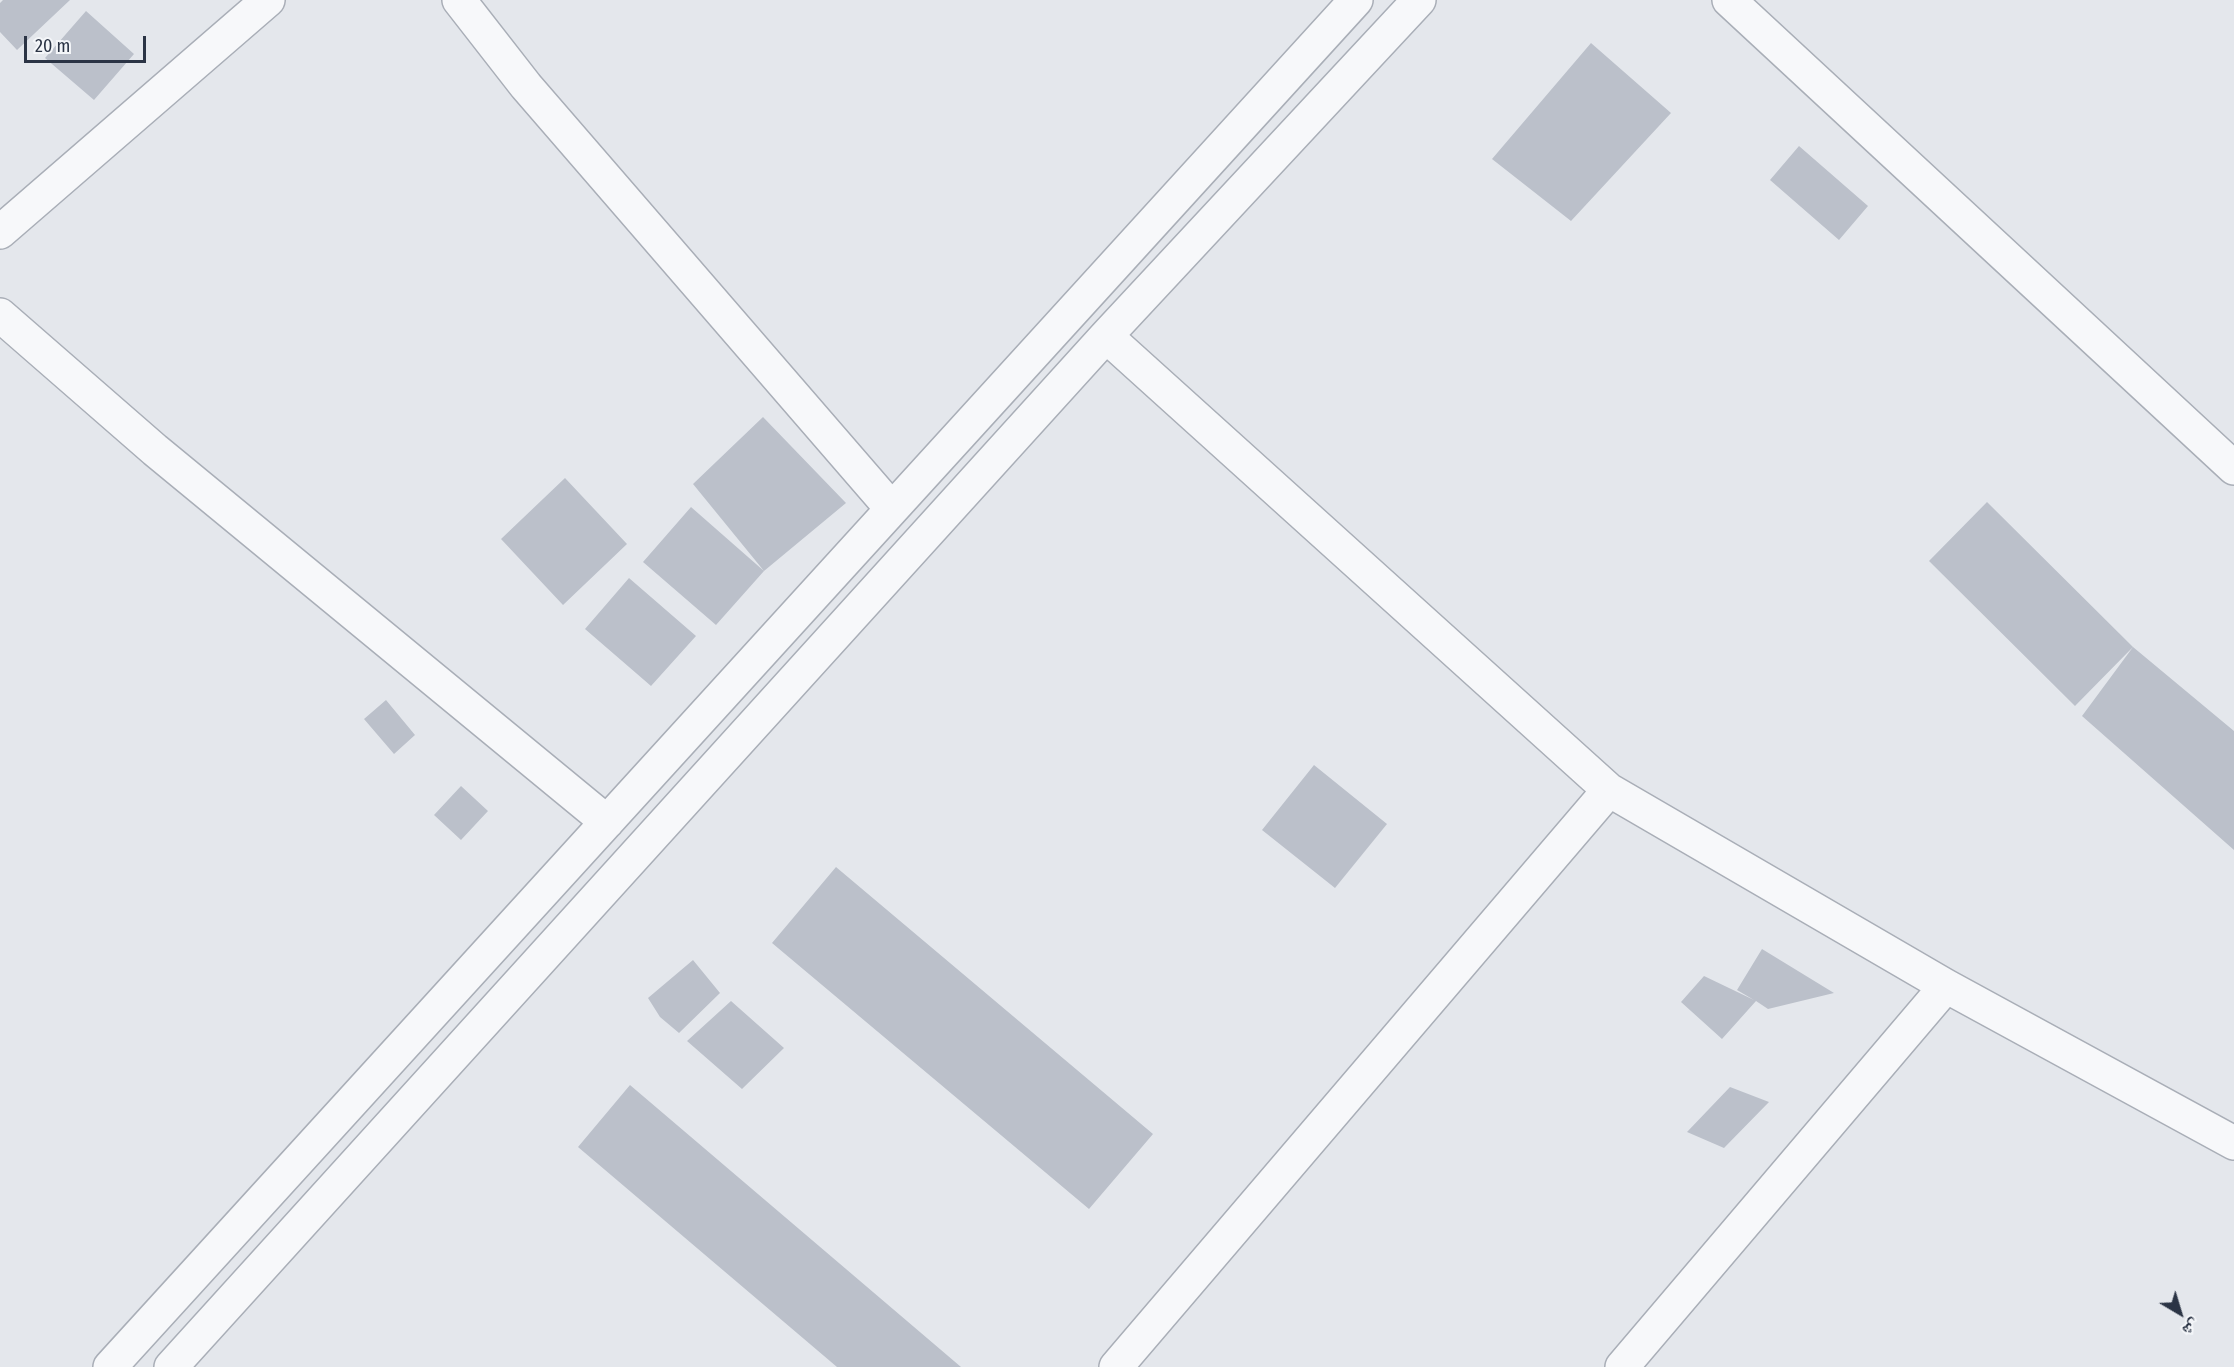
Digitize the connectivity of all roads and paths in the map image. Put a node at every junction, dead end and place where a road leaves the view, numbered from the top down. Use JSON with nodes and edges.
{"nodes":[{"id":1,"x":268,"y":0,"type":"edge"},
{"id":2,"x":459,"y":0,"type":"edge"},
{"id":3,"x":1356,"y":0,"type":"edge"},
{"id":4,"x":1419,"y":0,"type":"edge"},
{"id":5,"x":1729,"y":0,"type":"edge"},
{"id":6,"x":0,"y":232,"type":"edge"},
{"id":7,"x":0,"y":315,"type":"edge"},
{"id":8,"x":1106,"y":336,"type":"junction"},
{"id":9,"x":2234,"y":468,"type":"edge"},
{"id":10,"x":892,"y":509,"type":"junction"},
{"id":11,"x":1609,"y":790,"type":"junction"},
{"id":12,"x":607,"y":822,"type":"junction"},
{"id":13,"x":1946,"y":986,"type":"junction"},
{"id":14,"x":2234,"y":1143,"type":"edge"},
{"id":15,"x":110,"y":1367,"type":"edge"},
{"id":16,"x":171,"y":1367,"type":"edge"},
{"id":17,"x":1116,"y":1367,"type":"edge"},
{"id":18,"x":1622,"y":1367,"type":"edge"}],
"edges":[{"from":1,"to":6,"type":"street"},
{"from":2,"to":10,"type":"street"},
{"from":3,"to":10,"type":"street"},
{"from":4,"to":8,"type":"street"},
{"from":5,"to":9,"type":"street"},
{"from":7,"to":12,"type":"street"},
{"from":8,"to":11,"type":"street"},
{"from":8,"to":16,"type":"street"},
{"from":10,"to":12,"type":"street"},
{"from":11,"to":13,"type":"street"},
{"from":11,"to":17,"type":"street"},
{"from":12,"to":15,"type":"street"},
{"from":13,"to":14,"type":"street"},
{"from":13,"to":18,"type":"street"}]}
